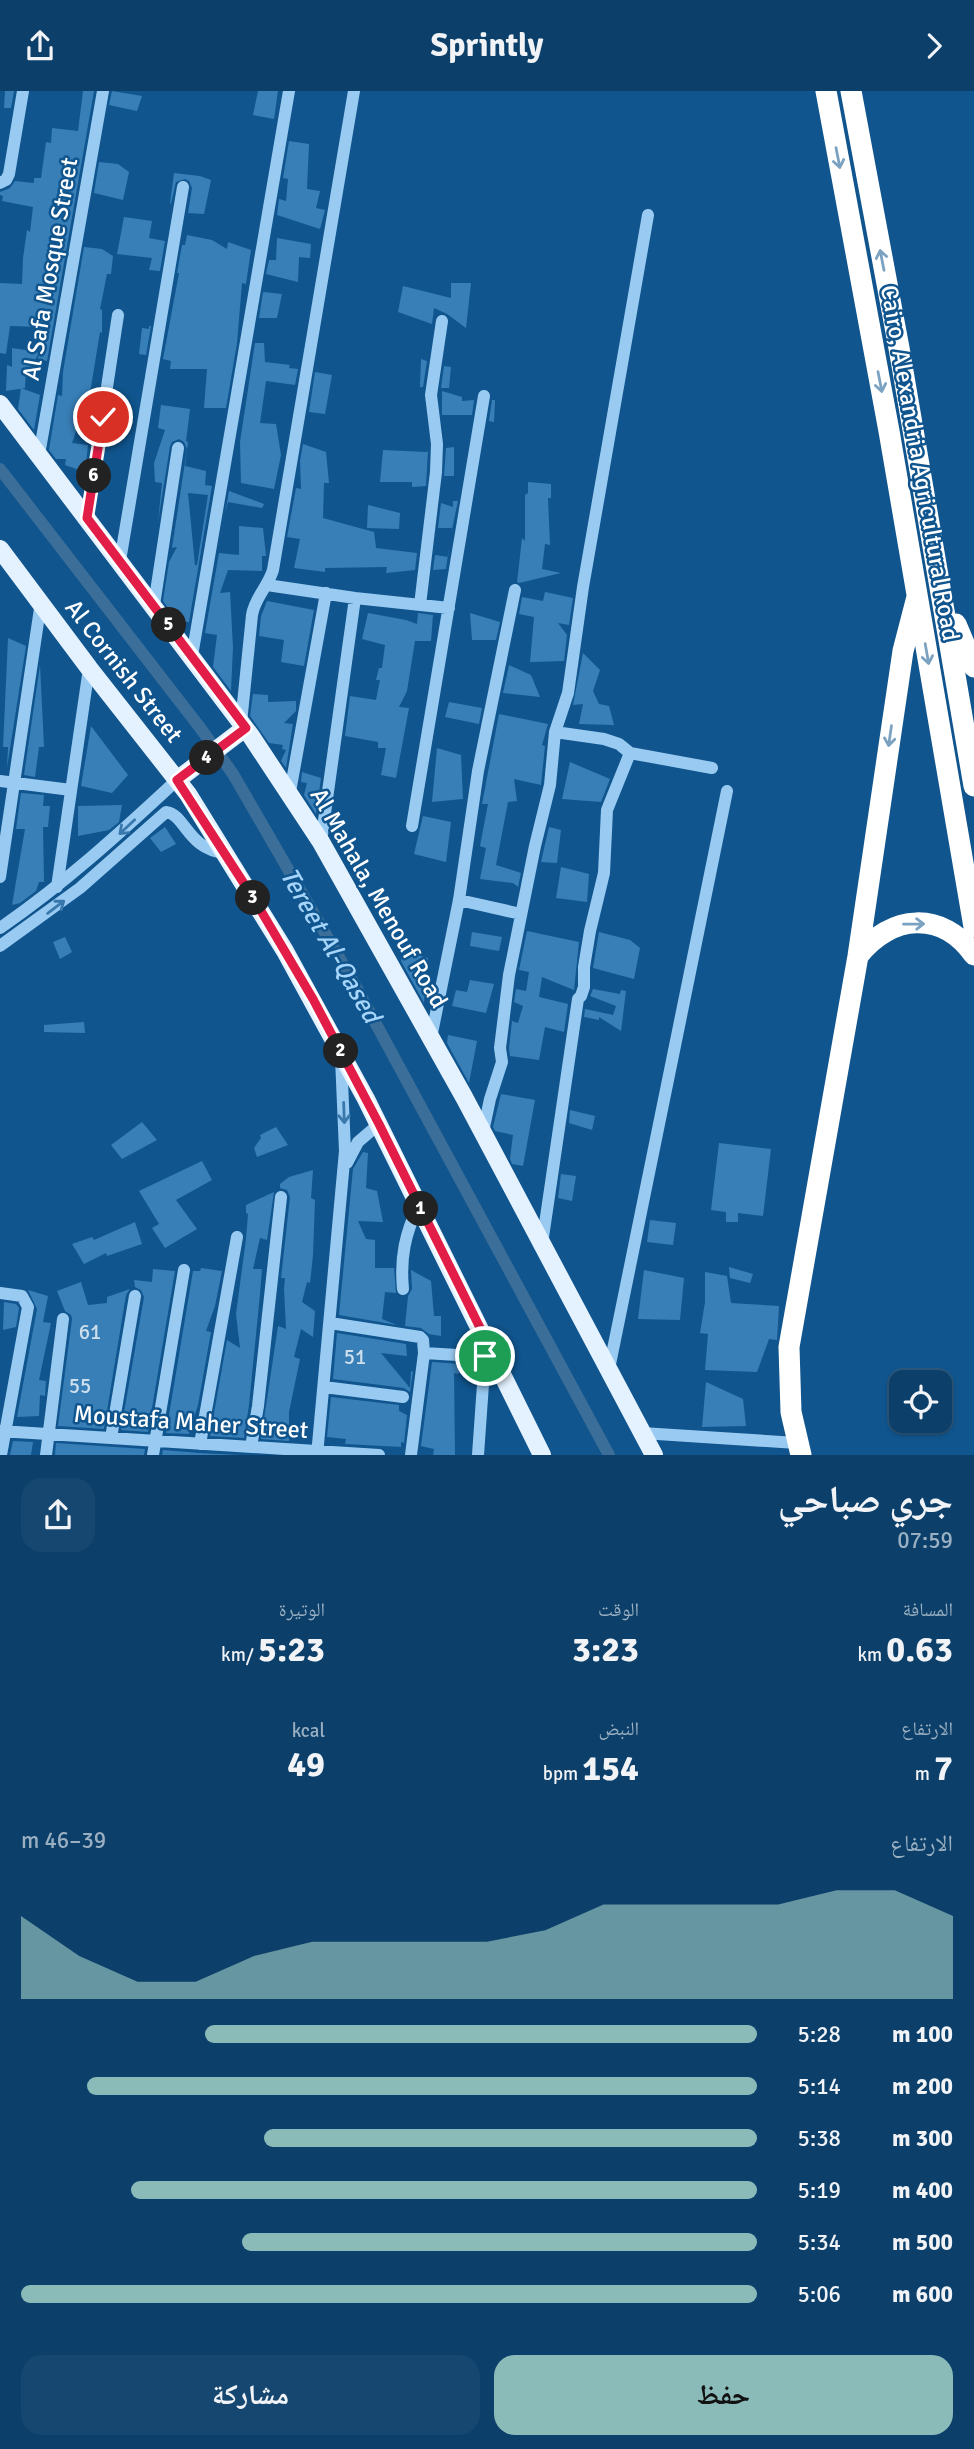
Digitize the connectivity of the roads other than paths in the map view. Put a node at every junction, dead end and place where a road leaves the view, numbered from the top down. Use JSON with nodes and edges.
{"nodes":[{"id":1,"x":23,"y":91,"type":"edge"},
{"id":2,"x":103,"y":91,"type":"edge"},
{"id":3,"x":289,"y":91,"type":"edge"},
{"id":4,"x":354,"y":91,"type":"edge"},
{"id":5,"x":826,"y":91,"type":"edge"},
{"id":6,"x":850,"y":91,"type":"edge"},
{"id":7,"x":0,"y":183,"type":"edge"},
{"id":8,"x":183,"y":187,"type":"dead end"},
{"id":9,"x":648,"y":215,"type":"dead end"},
{"id":10,"x":118,"y":315,"type":"dead end"},
{"id":11,"x":442,"y":321,"type":"dead end"},
{"id":12,"x":484,"y":396,"type":"dead end"},
{"id":13,"x":0,"y":404,"type":"edge"},
{"id":14,"x":178,"y":448,"type":"dead end"},
{"id":15,"x":39,"y":455,"type":"junction"},
{"id":16,"x":87,"y":518,"type":"junction"},
{"id":17,"x":0,"y":549,"type":"edge"},
{"id":18,"x":120,"y":561,"type":"junction"},
{"id":19,"x":940,"y":580,"type":"junction"},
{"id":20,"x":267,"y":585,"type":"junction"},
{"id":21,"x":515,"y":590,"type":"dead end"},
{"id":22,"x":326,"y":593,"type":"junction"},
{"id":23,"x":917,"y":597,"type":"junction"},
{"id":24,"x":355,"y":598,"type":"junction"},
{"id":25,"x":40,"y":602,"type":"junction"},
{"id":26,"x":154,"y":605,"type":"junction"},
{"id":27,"x":420,"y":605,"type":"junction"},
{"id":28,"x":449,"y":608,"type":"junction"},
{"id":29,"x":192,"y":656,"type":"junction"},
{"id":30,"x":974,"y":667,"type":"edge"},
{"id":31,"x":89,"y":668,"type":"junction"},
{"id":32,"x":243,"y":726,"type":"junction"},
{"id":33,"x":555,"y":732,"type":"junction"},
{"id":34,"x":630,"y":754,"type":"junction"},
{"id":35,"x":712,"y":768,"type":"dead end"},
{"id":36,"x":177,"y":780,"type":"junction"},
{"id":37,"x":0,"y":781,"type":"edge"},
{"id":38,"x":14,"y":783,"type":"junction"},
{"id":39,"x":974,"y":786,"type":"edge"},
{"id":40,"x":71,"y":790,"type":"junction"},
{"id":41,"x":727,"y":791,"type":"dead end"},
{"id":42,"x":290,"y":792,"type":"junction"},
{"id":43,"x":412,"y":826,"type":"dead end"},
{"id":44,"x":321,"y":842,"type":"junction"},
{"id":45,"x":225,"y":853,"type":"junction"},
{"id":46,"x":0,"y":877,"type":"edge"},
{"id":47,"x":57,"y":887,"type":"junction"},
{"id":48,"x":459,"y":900,"type":"junction"},
{"id":49,"x":521,"y":914,"type":"junction"},
{"id":50,"x":974,"y":927,"type":"edge"},
{"id":51,"x":0,"y":928,"type":"edge"},
{"id":52,"x":0,"y":946,"type":"edge"},
{"id":53,"x":974,"y":955,"type":"edge"},
{"id":54,"x":858,"y":956,"type":"junction"},
{"id":55,"x":431,"y":1038,"type":"junction"},
{"id":56,"x":340,"y":1049,"type":"junction"},
{"id":57,"x":379,"y":1124,"type":"junction"},
{"id":58,"x":483,"y":1133,"type":"junction"},
{"id":59,"x":343,"y":1177,"type":"junction"},
{"id":60,"x":281,"y":1197,"type":"dead end"},
{"id":61,"x":419,"y":1205,"type":"junction"},
{"id":62,"x":237,"y":1237,"type":"dead end"},
{"id":63,"x":542,"y":1245,"type":"junction"},
{"id":64,"x":184,"y":1270,"type":"dead end"},
{"id":65,"x":403,"y":1289,"type":"dead end"},
{"id":66,"x":0,"y":1293,"type":"edge"},
{"id":67,"x":135,"y":1296,"type":"dead end"},
{"id":68,"x":63,"y":1319,"type":"dead end"},
{"id":69,"x":330,"y":1323,"type":"junction"},
{"id":70,"x":424,"y":1353,"type":"junction"},
{"id":71,"x":490,"y":1357,"type":"junction"},
{"id":72,"x":609,"y":1369,"type":"junction"},
{"id":73,"x":324,"y":1387,"type":"junction"},
{"id":74,"x":402,"y":1397,"type":"dead end"},
{"id":75,"x":3,"y":1431,"type":"edge"},
{"id":76,"x":642,"y":1433,"type":"junction"},
{"id":77,"x":50,"y":1434,"type":"junction"},
{"id":78,"x":111,"y":1438,"type":"junction"},
{"id":79,"x":156,"y":1441,"type":"junction"},
{"id":80,"x":200,"y":1444,"type":"junction"},
{"id":81,"x":251,"y":1447,"type":"junction"},
{"id":82,"x":799,"y":1449,"type":"edge"},
{"id":83,"x":218,"y":1450,"type":"edge"},
{"id":84,"x":317,"y":1453,"type":"edge"},
{"id":85,"x":1,"y":1455,"type":"edge"},
{"id":86,"x":46,"y":1455,"type":"edge"},
{"id":87,"x":153,"y":1455,"type":"edge"},
{"id":88,"x":379,"y":1455,"type":"edge"},
{"id":89,"x":411,"y":1455,"type":"edge"},
{"id":90,"x":478,"y":1455,"type":"edge"},
{"id":91,"x":542,"y":1455,"type":"edge"},
{"id":92,"x":654,"y":1455,"type":"edge"}],
"edges":[{"from":1,"to":7,"type":"street"},
{"from":2,"to":15,"type":"street","name":"Al Safa Mosque Street"},
{"from":3,"to":29,"type":"street"},
{"from":4,"to":20,"type":"street"},
{"from":5,"to":23,"type":"highway","name":"Cairo, Alexandria Agricultural Road","one_way":true},
{"from":19,"to":6,"type":"highway","name":"Cairo, Alexandria Agricultural Road","one_way":true},
{"from":8,"to":18,"type":"street"},
{"from":9,"to":33,"type":"street"},
{"from":10,"to":16,"type":"street"},
{"from":11,"to":27,"type":"street"},
{"from":12,"to":28,"type":"street"},
{"from":13,"to":15,"type":"main road","name":"Al Mahala, Menouf Road"},
{"from":14,"to":26,"type":"street"},
{"from":15,"to":16,"type":"main road","name":"Al Mahala, Menouf Road"},
{"from":16,"to":18,"type":"main road","name":"Al Mahala, Menouf Road"},
{"from":17,"to":25,"type":"main road","name":"Al Cornish Street"},
{"from":18,"to":26,"type":"main road","name":"Al Mahala, Menouf Road"},
{"from":19,"to":30,"type":"highway"},
{"from":19,"to":39,"type":"highway","name":"Cairo, Alexandria Agricultural Road"},
{"from":20,"to":22,"type":"street"},
{"from":20,"to":32,"type":"street"},
{"from":21,"to":48,"type":"street"},
{"from":22,"to":24,"type":"street"},
{"from":22,"to":42,"type":"street"},
{"from":23,"to":50,"type":"highway","name":"Cairo, Alexandria Agricultural Road","one_way":true},
{"from":23,"to":54,"type":"highway","one_way":true},
{"from":24,"to":27,"type":"street"},
{"from":24,"to":44,"type":"street"},
{"from":25,"to":31,"type":"main road","name":"Al Cornish Street"},
{"from":25,"to":38,"type":"street"},
{"from":26,"to":29,"type":"main road","name":"Al Mahala, Menouf Road"},
{"from":27,"to":28,"type":"street"},
{"from":28,"to":43,"type":"street"},
{"from":29,"to":32,"type":"main road","name":"Al Mahala, Menouf Road"},
{"from":31,"to":36,"type":"main road","name":"Al Cornish Street"},
{"from":31,"to":40,"type":"street"},
{"from":32,"to":36,"type":"main road"},
{"from":32,"to":42,"type":"main road","name":"Al Mahala, Menouf Road"},
{"from":33,"to":34,"type":"street"},
{"from":33,"to":49,"type":"street"},
{"from":34,"to":35,"type":"street"},
{"from":34,"to":63,"type":"street"},
{"from":36,"to":45,"type":"main road","name":"Al Cornish Street"},
{"from":36,"to":47,"type":"street","one_way":true},
{"from":37,"to":38,"type":"street"},
{"from":38,"to":40,"type":"street"},
{"from":38,"to":46,"type":"street"},
{"from":40,"to":47,"type":"street"},
{"from":41,"to":72,"type":"street"},
{"from":42,"to":44,"type":"main road","name":"Al Mahala, Menouf Road"},
{"from":44,"to":55,"type":"main road","name":"Al Mahala, Menouf Road"},
{"from":52,"to":45,"type":"street","one_way":true},
{"from":45,"to":56,"type":"main road","name":"Al Cornish Street"},
{"from":47,"to":51,"type":"street"},
{"from":48,"to":49,"type":"street"},
{"from":48,"to":55,"type":"street"},
{"from":49,"to":58,"type":"street"},
{"from":54,"to":53,"type":"highway","one_way":true},
{"from":54,"to":82,"type":"highway"},
{"from":55,"to":58,"type":"main road","name":"Al Mahala, Menouf Road"},
{"from":56,"to":57,"type":"main road","name":"Al Cornish Street"},
{"from":56,"to":59,"type":"street","one_way":true},
{"from":57,"to":59,"type":"street"},
{"from":57,"to":61,"type":"main road","name":"Al Cornish Street"},
{"from":58,"to":63,"type":"main road","name":"Al Mahala, Menouf Road"},
{"from":59,"to":69,"type":"street"},
{"from":60,"to":81,"type":"street"},
{"from":61,"to":65,"type":"street"},
{"from":61,"to":71,"type":"main road","name":"Al Cornish Street"},
{"from":62,"to":80,"type":"street"},
{"from":63,"to":72,"type":"main road","name":"Al Mahala, Menouf Road"},
{"from":64,"to":79,"type":"street"},
{"from":66,"to":75,"type":"street"},
{"from":67,"to":78,"type":"street"},
{"from":68,"to":77,"type":"street"},
{"from":69,"to":70,"type":"street"},
{"from":69,"to":73,"type":"street"},
{"from":70,"to":71,"type":"street"},
{"from":70,"to":89,"type":"street"},
{"from":71,"to":90,"type":"street"},
{"from":71,"to":91,"type":"main road","name":"Al Cornish Street"},
{"from":72,"to":76,"type":"main road","name":"Al Mahala, Menouf Road"},
{"from":73,"to":74,"type":"street"},
{"from":73,"to":84,"type":"street"},
{"from":75,"to":77,"type":"street","name":"Moustafa Maher Street"},
{"from":75,"to":85,"type":"street"},
{"from":76,"to":82,"type":"street"},
{"from":76,"to":92,"type":"main road","name":"Al Mahala, Menouf Road"},
{"from":77,"to":78,"type":"street","name":"Moustafa Maher Street"},
{"from":77,"to":86,"type":"street"},
{"from":78,"to":79,"type":"street","name":"Moustafa Maher Street"},
{"from":79,"to":80,"type":"street","name":"Moustafa Maher Street"},
{"from":79,"to":87,"type":"street"},
{"from":80,"to":83,"type":"street","name":"Moustafa Maher Street"},
{"from":81,"to":83,"type":"street","name":"Moustafa Maher Street"},
{"from":81,"to":84,"type":"street","name":"Moustafa Maher Street"},
{"from":84,"to":88,"type":"street","name":"Moustafa Maher Street"}]}
